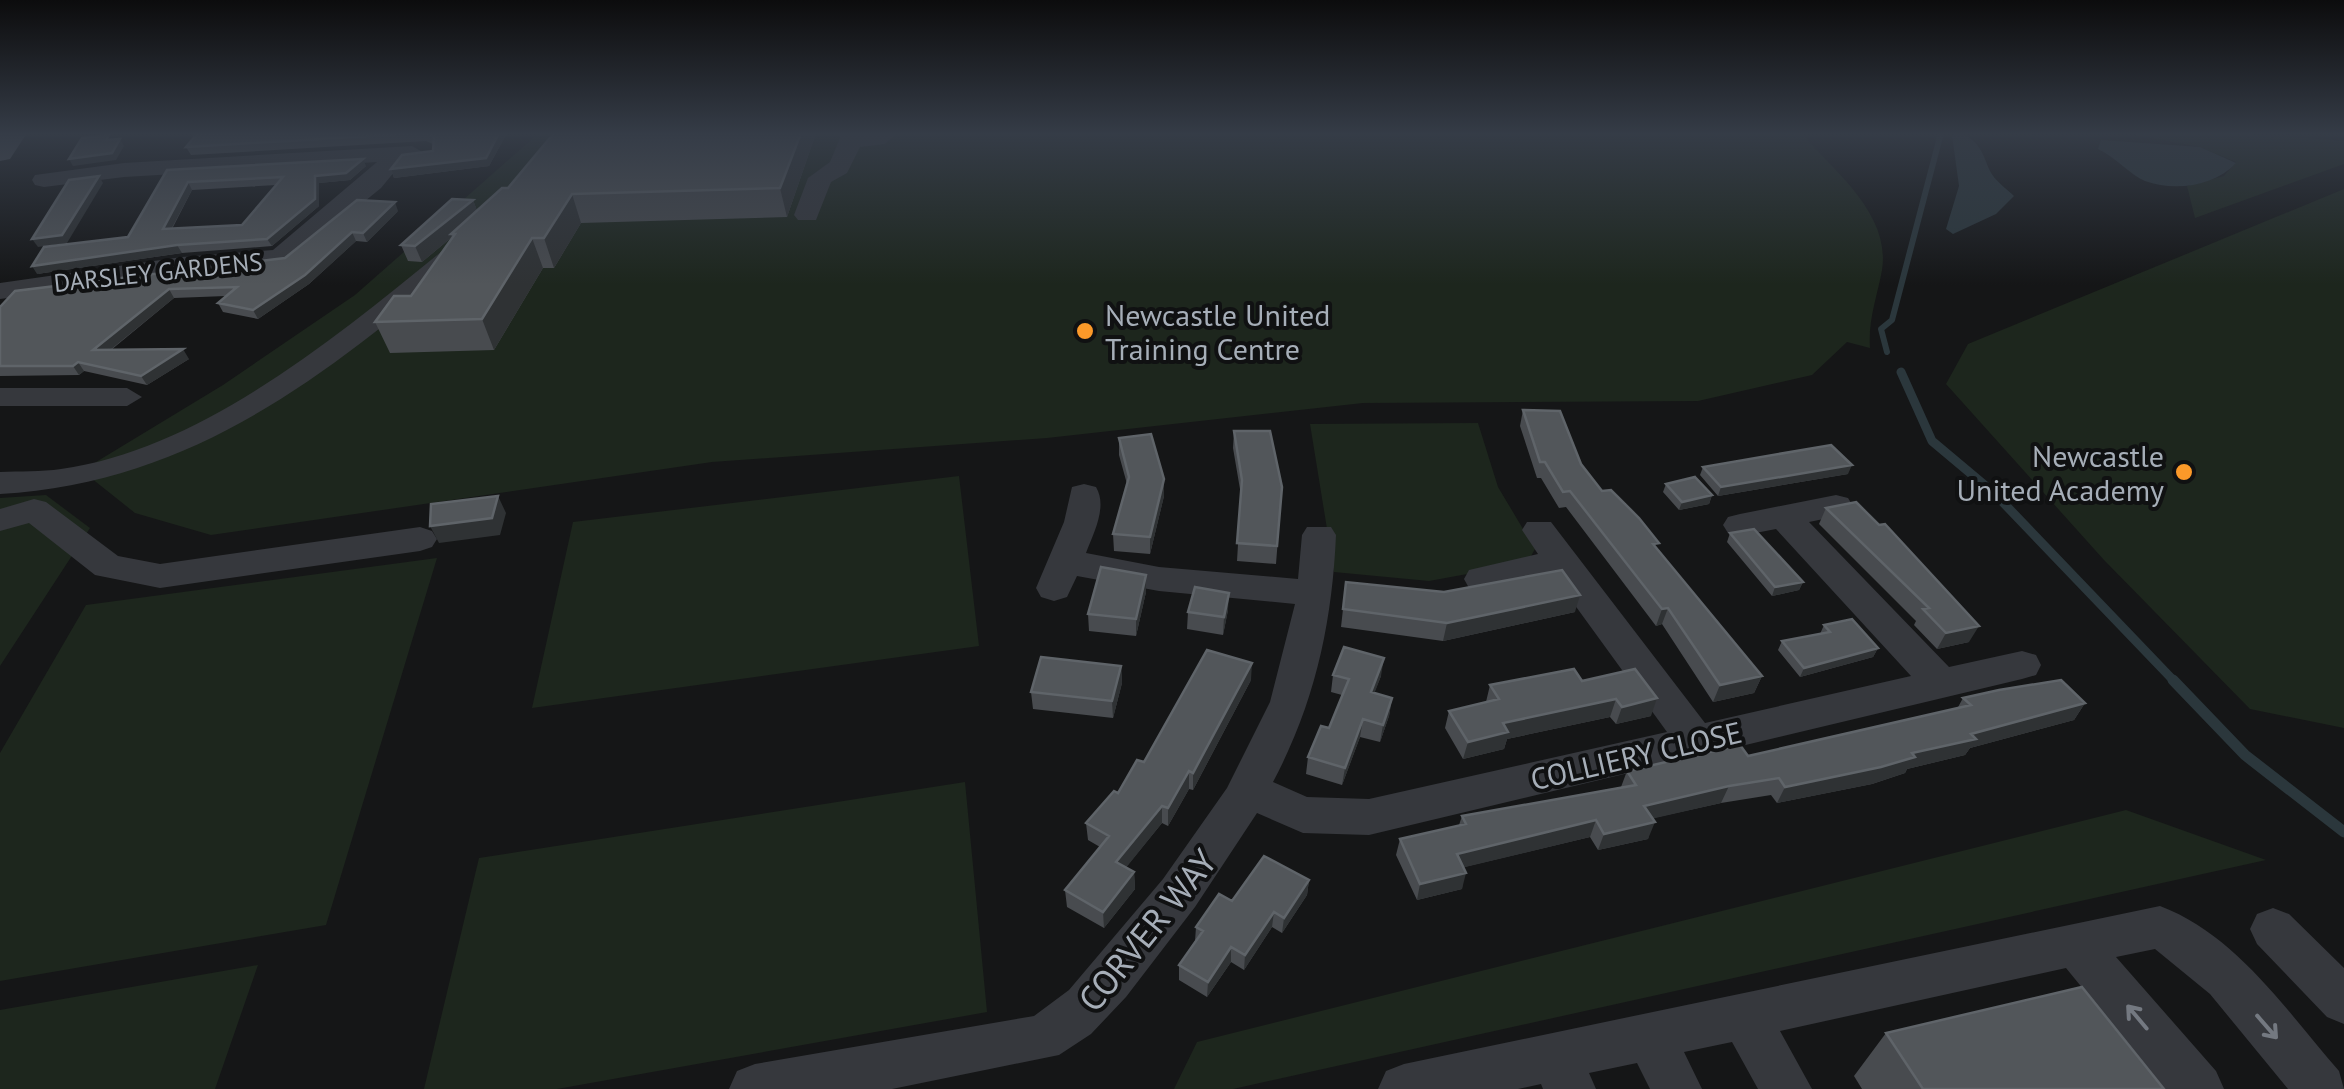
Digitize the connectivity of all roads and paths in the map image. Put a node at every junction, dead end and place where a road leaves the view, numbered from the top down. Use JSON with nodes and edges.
{"nodes":[{"id":1,"x":371,"y":184,"type":"edge"},
{"id":2,"x":818,"y":184,"type":"edge"},
{"id":3,"x":807,"y":214,"type":"dead end"},
{"id":4,"x":484,"y":230,"type":"edge"},
{"id":5,"x":0,"y":291,"type":"edge"},
{"id":6,"x":111,"y":367,"type":"edge"},
{"id":7,"x":0,"y":397,"type":"edge"},
{"id":8,"x":80,"y":397,"type":"junction"},
{"id":9,"x":126,"y":397,"type":"dead end"},
{"id":10,"x":1084,"y":495,"type":"dead end"},
{"id":11,"x":12,"y":500,"type":"edge"},
{"id":12,"x":1836,"y":506,"type":"edge"},
{"id":13,"x":1783,"y":516,"type":"junction"},
{"id":14,"x":1740,"y":525,"type":"dead end"},
{"id":15,"x":1539,"y":530,"type":"dead end"},
{"id":16,"x":1319,"y":535,"type":"dead end"},
{"id":17,"x":420,"y":539,"type":"dead end"},
{"id":18,"x":1562,"y":561,"type":"junction"},
{"id":19,"x":1482,"y":579,"type":"dead end"},
{"id":20,"x":1314,"y":593,"type":"junction"},
{"id":21,"x":2022,"y":665,"type":"dead end"},
{"id":22,"x":1940,"y":681,"type":"junction"},
{"id":23,"x":1696,"y":742,"type":"junction"},
{"id":24,"x":1252,"y":791,"type":"junction"},
{"id":25,"x":2272,"y":930,"type":"dead end"},
{"id":26,"x":2076,"y":945,"type":"junction"},
{"id":27,"x":2344,"y":1001,"type":"edge"},
{"id":28,"x":1744,"y":1016,"type":"junction"},
{"id":29,"x":1650,"y":1036,"type":"junction"},
{"id":30,"x":1562,"y":1073,"type":"edge"},
{"id":31,"x":755,"y":1089,"type":"edge"},
{"id":32,"x":1404,"y":1089,"type":"edge"},
{"id":33,"x":1676,"y":1089,"type":"edge"},
{"id":34,"x":1786,"y":1089,"type":"edge"},
{"id":35,"x":2198,"y":1089,"type":"edge"},
{"id":36,"x":2321,"y":1089,"type":"edge"}],
"edges":[{"from":1,"to":5,"type":"street","name":"DARSLEY GARDENS"},
{"from":2,"to":3,"type":"street"},
{"from":4,"to":11,"type":"street"},
{"from":6,"to":8,"type":"street"},
{"from":7,"to":8,"type":"street"},
{"from":8,"to":9,"type":"street"},
{"from":10,"to":20,"type":"street"},
{"from":11,"to":17,"type":"street"},
{"from":12,"to":13,"type":"street"},
{"from":13,"to":14,"type":"street"},
{"from":13,"to":22,"type":"street"},
{"from":15,"to":18,"type":"street"},
{"from":16,"to":20,"type":"street","name":"CORVER WAY"},
{"from":18,"to":19,"type":"street"},
{"from":18,"to":23,"type":"street"},
{"from":20,"to":24,"type":"street","name":"CORVER WAY"},
{"from":21,"to":22,"type":"street","name":"COLLIERY CLOSE"},
{"from":22,"to":23,"type":"street","name":"COLLIERY CLOSE"},
{"from":23,"to":24,"type":"street","name":"COLLIERY CLOSE"},
{"from":24,"to":31,"type":"street","name":"CORVER WAY"},
{"from":25,"to":27,"type":"street"},
{"from":26,"to":28,"type":"street"},
{"from":35,"to":26,"type":"street","one_way":true},
{"from":26,"to":36,"type":"street","one_way":true},
{"from":28,"to":29,"type":"street"},
{"from":28,"to":34,"type":"street"},
{"from":29,"to":30,"type":"street"},
{"from":29,"to":33,"type":"street"},
{"from":30,"to":32,"type":"street"}]}
